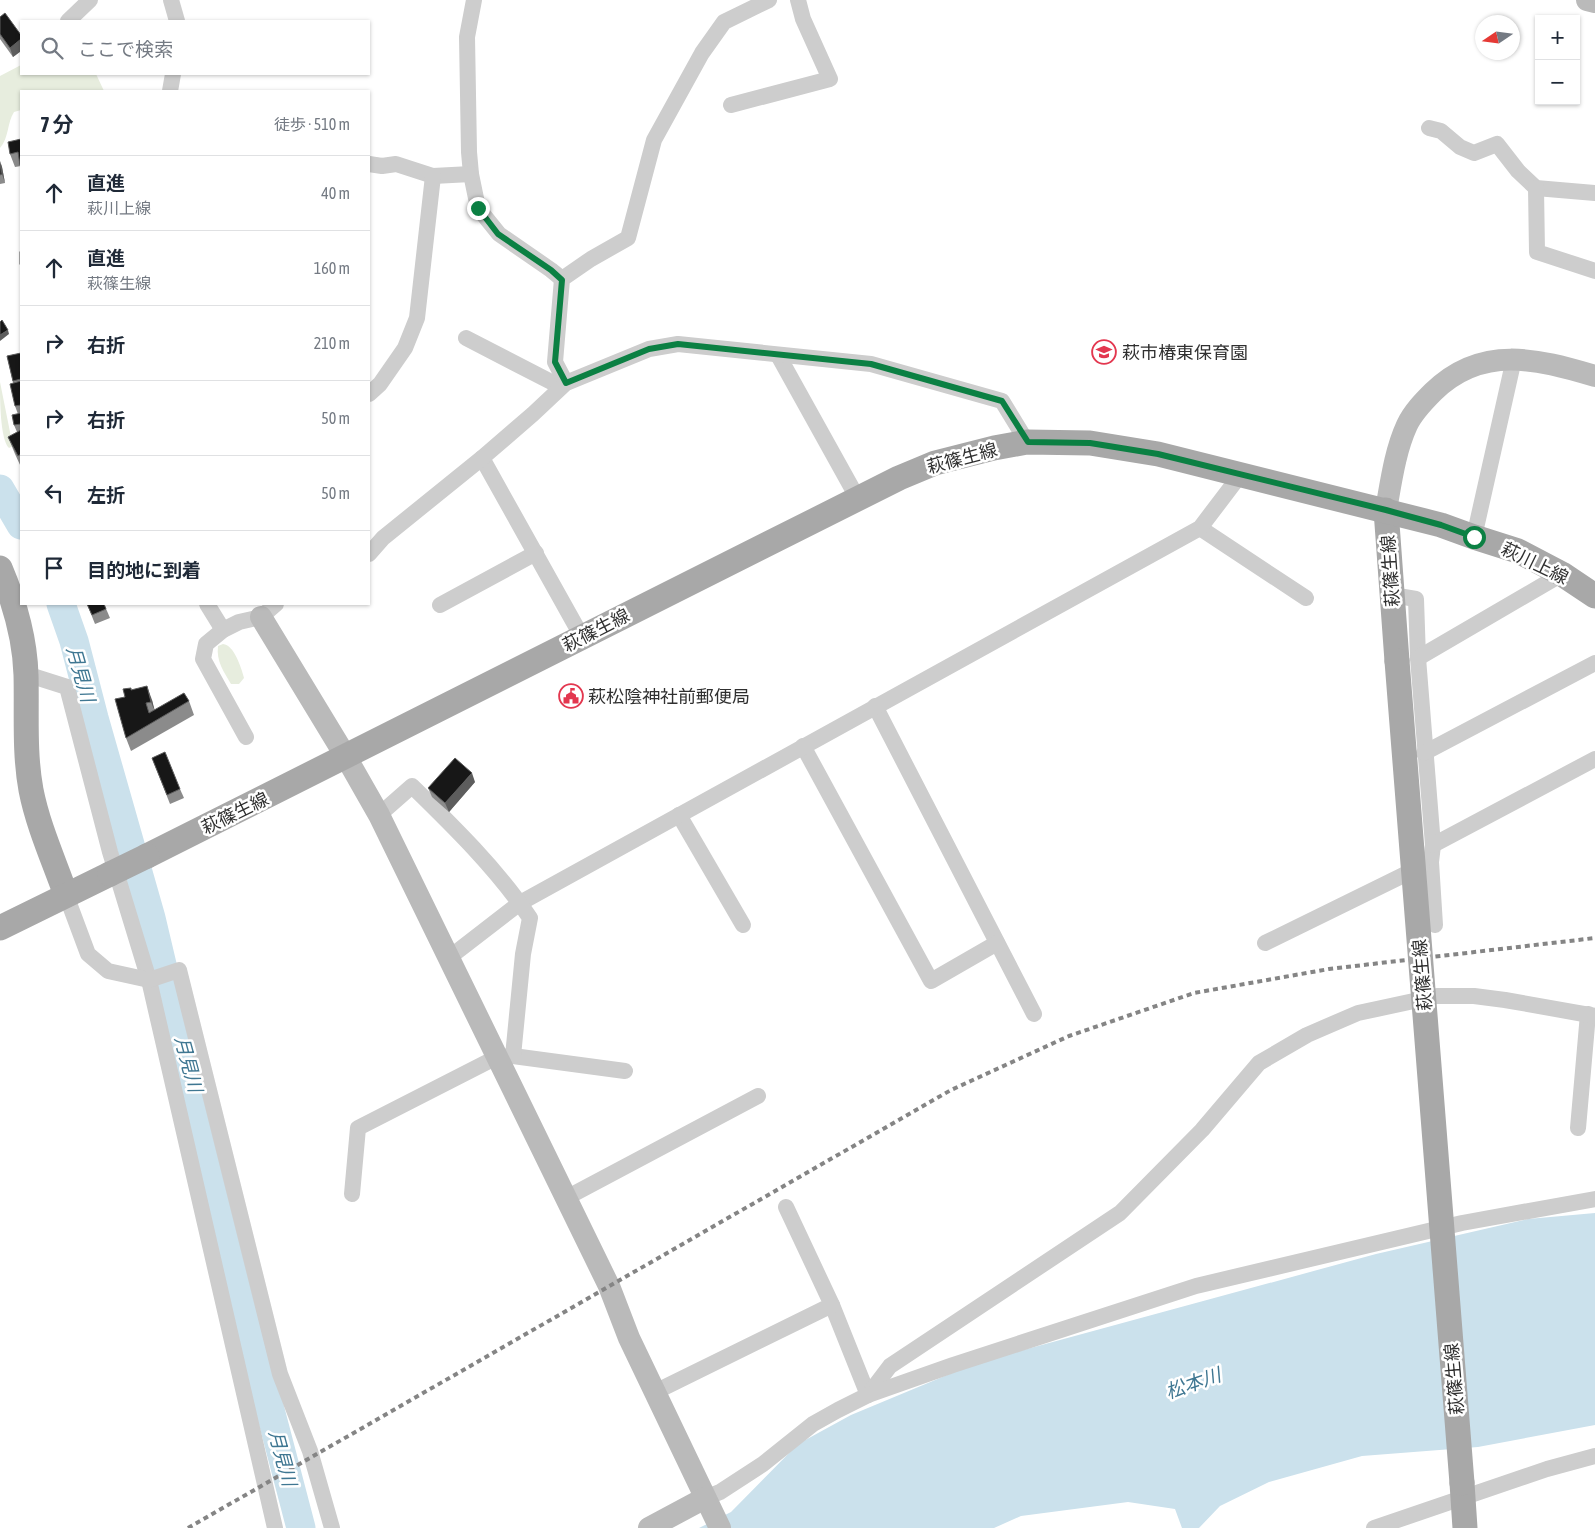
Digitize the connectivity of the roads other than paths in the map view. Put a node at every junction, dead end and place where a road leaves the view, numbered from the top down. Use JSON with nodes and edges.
{"nodes":[{"id":1,"x":90,"y":0,"type":"edge"},
{"id":2,"x":171,"y":0,"type":"edge"},
{"id":3,"x":474,"y":0,"type":"edge"},
{"id":4,"x":769,"y":0,"type":"edge"},
{"id":5,"x":798,"y":0,"type":"edge"},
{"id":6,"x":1587,"y":0,"type":"edge"},
{"id":7,"x":1595,"y":2,"type":"edge"},
{"id":8,"x":69,"y":20,"type":"edge"},
{"id":9,"x":177,"y":20,"type":"edge"},
{"id":10,"x":173,"y":75,"type":"edge"},
{"id":11,"x":170,"y":90,"type":"edge"},
{"id":12,"x":731,"y":105,"type":"dead end"},
{"id":13,"x":1429,"y":128,"type":"dead end"},
{"id":14,"x":370,"y":164,"type":"edge"},
{"id":15,"x":433,"y":176,"type":"junction"},
{"id":16,"x":468,"y":185,"type":"junction"},
{"id":17,"x":1536,"y":188,"type":"junction"},
{"id":18,"x":1595,"y":193,"type":"edge"},
{"id":19,"x":1595,"y":272,"type":"edge"},
{"id":20,"x":562,"y":280,"type":"junction"},
{"id":21,"x":466,"y":338,"type":"dead end"},
{"id":22,"x":778,"y":355,"type":"junction"},
{"id":23,"x":1514,"y":359,"type":"junction"},
{"id":24,"x":1595,"y":376,"type":"edge"},
{"id":25,"x":564,"y":385,"type":"junction"},
{"id":26,"x":370,"y":393,"type":"edge"},
{"id":27,"x":1028,"y":442,"type":"junction"},
{"id":28,"x":482,"y":458,"type":"junction"},
{"id":29,"x":1241,"y":474,"type":"junction"},
{"id":30,"x":858,"y":499,"type":"junction"},
{"id":31,"x":1386,"y":510,"type":"junction"},
{"id":32,"x":1200,"y":528,"type":"junction"},
{"id":33,"x":1474,"y":537,"type":"junction"},
{"id":34,"x":370,"y":553,"type":"edge"},
{"id":35,"x":536,"y":553,"type":"junction"},
{"id":36,"x":0,"y":568,"type":"edge"},
{"id":37,"x":1562,"y":574,"type":"junction"},
{"id":38,"x":1595,"y":596,"type":"edge"},
{"id":39,"x":1306,"y":598,"type":"dead end"},
{"id":40,"x":208,"y":605,"type":"edge"},
{"id":41,"x":440,"y":605,"type":"dead end"},
{"id":42,"x":268,"y":611,"type":"edge"},
{"id":43,"x":223,"y":630,"type":"junction"},
{"id":44,"x":582,"y":637,"type":"junction"},
{"id":45,"x":1407,"y":660,"type":"junction"},
{"id":46,"x":1595,"y":663,"type":"edge"},
{"id":47,"x":26,"y":674,"type":"junction"},
{"id":48,"x":874,"y":706,"type":"junction"},
{"id":49,"x":246,"y":737,"type":"dead end"},
{"id":50,"x":803,"y":746,"type":"junction"},
{"id":51,"x":1424,"y":754,"type":"junction"},
{"id":52,"x":346,"y":757,"type":"junction"},
{"id":53,"x":1595,"y":760,"type":"edge"},
{"id":54,"x":679,"y":815,"type":"junction"},
{"id":55,"x":379,"y":816,"type":"junction"},
{"id":56,"x":1433,"y":845,"type":"junction"},
{"id":57,"x":1430,"y":862,"type":"junction"},
{"id":58,"x":66,"y":895,"type":"junction"},
{"id":59,"x":520,"y":903,"type":"junction"},
{"id":60,"x":743,"y":925,"type":"dead end"},
{"id":61,"x":1435,"y":925,"type":"dead end"},
{"id":62,"x":0,"y":928,"type":"edge"},
{"id":63,"x":997,"y":943,"type":"junction"},
{"id":64,"x":1265,"y":943,"type":"dead end"},
{"id":65,"x":450,"y":957,"type":"junction"},
{"id":66,"x":149,"y":980,"type":"junction"},
{"id":67,"x":1034,"y":1014,"type":"dead end"},
{"id":68,"x":1592,"y":1015,"type":"edge"},
{"id":69,"x":505,"y":1056,"type":"junction"},
{"id":70,"x":625,"y":1070,"type":"dead end"},
{"id":71,"x":758,"y":1096,"type":"dead end"},
{"id":72,"x":1578,"y":1128,"type":"dead end"},
{"id":73,"x":352,"y":1194,"type":"dead end"},
{"id":74,"x":566,"y":1198,"type":"junction"},
{"id":75,"x":1595,"y":1200,"type":"edge"},
{"id":76,"x":786,"y":1207,"type":"dead end"},
{"id":77,"x":832,"y":1305,"type":"junction"},
{"id":78,"x":655,"y":1392,"type":"junction"},
{"id":79,"x":868,"y":1395,"type":"junction"},
{"id":80,"x":1595,"y":1456,"type":"edge"},
{"id":81,"x":1462,"y":1491,"type":"junction"},
{"id":82,"x":712,"y":1512,"type":"edge"},
{"id":83,"x":275,"y":1528,"type":"edge"},
{"id":84,"x":332,"y":1528,"type":"edge"},
{"id":85,"x":649,"y":1528,"type":"edge"},
{"id":86,"x":1374,"y":1528,"type":"edge"},
{"id":87,"x":1465,"y":1528,"type":"edge"}],
"edges":[{"from":1,"to":8,"type":"street"},
{"from":2,"to":9,"type":"street"},
{"from":3,"to":16,"type":"street"},
{"from":4,"to":20,"type":"street"},
{"from":5,"to":12,"type":"street"},
{"from":6,"to":7,"type":"street"},
{"from":10,"to":11,"type":"street"},
{"from":13,"to":17,"type":"street"},
{"from":14,"to":15,"type":"street"},
{"from":15,"to":16,"type":"street"},
{"from":15,"to":26,"type":"street"},
{"from":16,"to":20,"type":"street"},
{"from":17,"to":18,"type":"street"},
{"from":17,"to":19,"type":"street"},
{"from":20,"to":25,"type":"street"},
{"from":21,"to":25,"type":"street"},
{"from":22,"to":25,"type":"street"},
{"from":22,"to":27,"type":"street"},
{"from":22,"to":30,"type":"street"},
{"from":23,"to":24,"type":"street"},
{"from":23,"to":31,"type":"street"},
{"from":23,"to":33,"type":"street"},
{"from":25,"to":28,"type":"street"},
{"from":27,"to":29,"type":"main road","name":"萩篠生線"},
{"from":27,"to":30,"type":"main road","name":"萩篠生線"},
{"from":28,"to":34,"type":"street"},
{"from":28,"to":35,"type":"street"},
{"from":29,"to":31,"type":"main road","name":"萩篠生線"},
{"from":29,"to":32,"type":"street"},
{"from":30,"to":44,"type":"main road","name":"萩篠生線"},
{"from":31,"to":33,"type":"main road","name":"萩川上線"},
{"from":31,"to":45,"type":"main road","name":"萩篠生線"},
{"from":32,"to":39,"type":"street"},
{"from":32,"to":48,"type":"street"},
{"from":33,"to":37,"type":"main road","name":"萩川上線"},
{"from":35,"to":41,"type":"street"},
{"from":35,"to":44,"type":"street"},
{"from":36,"to":47,"type":"main road"},
{"from":37,"to":38,"type":"main road","name":"萩川上線"},
{"from":37,"to":45,"type":"street"},
{"from":40,"to":43,"type":"street"},
{"from":42,"to":43,"type":"street"},
{"from":42,"to":52,"type":"street"},
{"from":43,"to":49,"type":"street"},
{"from":44,"to":52,"type":"main road","name":"萩篠生線"},
{"from":45,"to":51,"type":"street"},
{"from":45,"to":81,"type":"main road","name":"萩篠生線","bridge":true},
{"from":46,"to":51,"type":"street"},
{"from":47,"to":58,"type":"main road"},
{"from":47,"to":66,"type":"street"},
{"from":48,"to":50,"type":"street"},
{"from":48,"to":63,"type":"street"},
{"from":50,"to":54,"type":"street"},
{"from":50,"to":63,"type":"street"},
{"from":51,"to":56,"type":"street"},
{"from":52,"to":55,"type":"street"},
{"from":52,"to":58,"type":"main road","name":"萩篠生線","bridge":true},
{"from":53,"to":56,"type":"street"},
{"from":54,"to":59,"type":"street"},
{"from":54,"to":60,"type":"street"},
{"from":55,"to":59,"type":"street"},
{"from":55,"to":65,"type":"street"},
{"from":56,"to":57,"type":"street"},
{"from":57,"to":61,"type":"street"},
{"from":57,"to":64,"type":"street"},
{"from":58,"to":62,"type":"main road"},
{"from":58,"to":66,"type":"street"},
{"from":59,"to":65,"type":"street"},
{"from":59,"to":69,"type":"street"},
{"from":63,"to":67,"type":"street"},
{"from":65,"to":69,"type":"street"},
{"from":66,"to":83,"type":"street"},
{"from":66,"to":84,"type":"street"},
{"from":68,"to":72,"type":"street"},
{"from":68,"to":79,"type":"street"},
{"from":69,"to":70,"type":"street"},
{"from":69,"to":73,"type":"street"},
{"from":69,"to":74,"type":"street"},
{"from":71,"to":74,"type":"street"},
{"from":74,"to":78,"type":"street"},
{"from":75,"to":79,"type":"street"},
{"from":76,"to":77,"type":"street"},
{"from":77,"to":78,"type":"street"},
{"from":77,"to":79,"type":"street"},
{"from":78,"to":82,"type":"street"},
{"from":79,"to":82,"type":"street"},
{"from":80,"to":81,"type":"street"},
{"from":81,"to":86,"type":"street"},
{"from":81,"to":87,"type":"main road","name":"萩篠生線"},
{"from":82,"to":85,"type":"street"}]}
